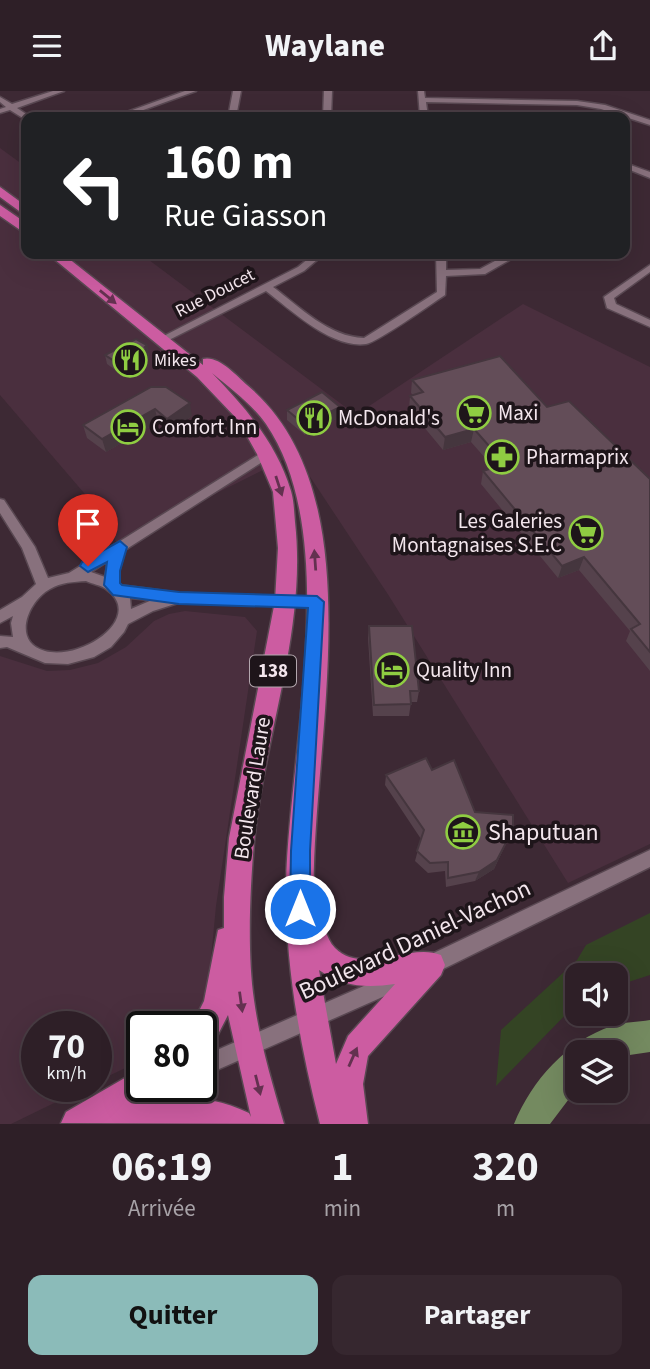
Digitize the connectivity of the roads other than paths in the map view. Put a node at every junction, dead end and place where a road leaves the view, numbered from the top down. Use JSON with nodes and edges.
{"nodes":[{"id":1,"x":60,"y":91,"type":"edge"},
{"id":2,"x":192,"y":91,"type":"edge"},
{"id":3,"x":237,"y":91,"type":"edge"},
{"id":4,"x":328,"y":91,"type":"edge"},
{"id":5,"x":421,"y":95,"type":"edge"},
{"id":6,"x":0,"y":99,"type":"edge"},
{"id":7,"x":11,"y":107,"type":"junction"},
{"id":8,"x":0,"y":111,"type":"edge"},
{"id":9,"x":131,"y":112,"type":"edge"},
{"id":10,"x":233,"y":112,"type":"edge"},
{"id":11,"x":327,"y":112,"type":"edge"},
{"id":12,"x":617,"y":112,"type":"edge"},
{"id":13,"x":21,"y":114,"type":"edge"},
{"id":14,"x":630,"y":116,"type":"edge"},
{"id":15,"x":650,"y":123,"type":"edge"},
{"id":16,"x":630,"y":167,"type":"edge"},
{"id":17,"x":649,"y":173,"type":"edge"},
{"id":18,"x":0,"y":191,"type":"edge"},
{"id":19,"x":21,"y":208,"type":"edge"},
{"id":20,"x":0,"y":209,"type":"edge"},
{"id":21,"x":21,"y":226,"type":"edge"},
{"id":22,"x":62,"y":259,"type":"edge"},
{"id":23,"x":83,"y":259,"type":"edge"},
{"id":24,"x":313,"y":259,"type":"edge"},
{"id":25,"x":442,"y":259,"type":"edge"},
{"id":26,"x":506,"y":259,"type":"edge"},
{"id":27,"x":650,"y":268,"type":"edge"},
{"id":28,"x":443,"y":273,"type":"junction"},
{"id":29,"x":266,"y":286,"type":"junction"},
{"id":30,"x":650,"y":324,"type":"edge"},
{"id":31,"x":168,"y":336,"type":"junction"},
{"id":32,"x":267,"y":454,"type":"junction"},
{"id":33,"x":0,"y":503,"type":"edge"},
{"id":34,"x":120,"y":547,"type":"junction"},
{"id":35,"x":72,"y":577,"type":"junction"},
{"id":36,"x":44,"y":586,"type":"junction"},
{"id":37,"x":115,"y":588,"type":"junction"},
{"id":38,"x":179,"y":598,"type":"junction"},
{"id":39,"x":285,"y":601,"type":"junction"},
{"id":40,"x":26,"y":602,"type":"junction"},
{"id":41,"x":317,"y":602,"type":"junction"},
{"id":42,"x":0,"y":617,"type":"edge"},
{"id":43,"x":124,"y":620,"type":"junction"},
{"id":44,"x":0,"y":642,"type":"edge"},
{"id":45,"x":28,"y":649,"type":"junction"},
{"id":46,"x":300,"y":851,"type":"junction"},
{"id":47,"x":650,"y":858,"type":"edge"},
{"id":48,"x":237,"y":897,"type":"junction"},
{"id":49,"x":431,"y":965,"type":"junction"},
{"id":50,"x":214,"y":1011,"type":"edge"},
{"id":51,"x":309,"y":1019,"type":"junction"},
{"id":52,"x":247,"y":1045,"type":"junction"},
{"id":53,"x":217,"y":1059,"type":"edge"},
{"id":54,"x":126,"y":1093,"type":"edge"},
{"id":55,"x":126,"y":1101,"type":"edge"},
{"id":56,"x":76,"y":1123,"type":"edge"},
{"id":57,"x":238,"y":1124,"type":"edge"},
{"id":58,"x":268,"y":1124,"type":"edge"},
{"id":59,"x":337,"y":1124,"type":"edge"},
{"id":60,"x":352,"y":1124,"type":"edge"}],
"edges":[{"from":1,"to":7,"type":"street"},
{"from":2,"to":9,"type":"street"},
{"from":3,"to":10,"type":"street"},
{"from":4,"to":11,"type":"street"},
{"from":5,"to":12,"type":"street"},
{"from":6,"to":7,"type":"street"},
{"from":7,"to":8,"type":"street"},
{"from":7,"to":13,"type":"street"},
{"from":14,"to":15,"type":"street"},
{"from":16,"to":17,"type":"street"},
{"from":18,"to":19,"type":"highway"},
{"from":20,"to":21,"type":"highway"},
{"from":22,"to":31,"type":"highway","name":"Boulevard Laure","number":"138","one_way":true},
{"from":23,"to":31,"type":"highway","name":"Boulevard Laure","number":"138"},
{"from":24,"to":29,"type":"street","name":"Rue Doucet"},
{"from":25,"to":28,"type":"street"},
{"from":26,"to":28,"type":"street"},
{"from":27,"to":30,"type":"street"},
{"from":28,"to":29,"type":"street"},
{"from":29,"to":31,"type":"street","name":"Rue Doucet"},
{"from":31,"to":32,"type":"highway","name":"Boulevard Laure","number":"138"},
{"from":41,"to":31,"type":"highway","name":"Boulevard Laure","number":"138","one_way":true},
{"from":32,"to":34,"type":"street"},
{"from":32,"to":39,"type":"highway","name":"Boulevard Laure","number":"138","one_way":true},
{"from":33,"to":36,"type":"street"},
{"from":34,"to":35,"type":"street"},
{"from":34,"to":37,"type":"street"},
{"from":35,"to":36,"type":"street"},
{"from":35,"to":37,"type":"street"},
{"from":36,"to":40,"type":"street"},
{"from":37,"to":38,"type":"street"},
{"from":37,"to":43,"type":"street"},
{"from":38,"to":39,"type":"street"},
{"from":38,"to":43,"type":"street"},
{"from":39,"to":41,"type":"street"},
{"from":39,"to":48,"type":"highway","name":"Boulevard Laure","number":"138"},
{"from":40,"to":42,"type":"street"},
{"from":40,"to":45,"type":"street"},
{"from":41,"to":46,"type":"highway","name":"Boulevard Laure","number":"138"},
{"from":43,"to":45,"type":"street"},
{"from":44,"to":45,"type":"street"},
{"from":46,"to":49,"type":"highway"},
{"from":46,"to":51,"type":"highway","name":"Boulevard Laure","number":"138"},
{"from":47,"to":49,"type":"street","name":"Boulevard Daniel-Vachon"},
{"from":48,"to":50,"type":"highway"},
{"from":48,"to":52,"type":"highway","name":"Boulevard Laure","number":"138","one_way":true},
{"from":49,"to":51,"type":"street","name":"Boulevard Daniel-Vachon"},
{"from":60,"to":49,"type":"highway","one_way":true},
{"from":51,"to":52,"type":"street","name":"Boulevard Daniel-Vachon"},
{"from":51,"to":59,"type":"highway","name":"Boulevard Laure","number":"138"},
{"from":52,"to":53,"type":"street","name":"Boulevard Daniel-Vachon"},
{"from":52,"to":58,"type":"highway","name":"Boulevard Laure","number":"138","one_way":true},
{"from":54,"to":56,"type":"highway"},
{"from":55,"to":56,"type":"street"},
{"from":56,"to":57,"type":"highway"}]}
